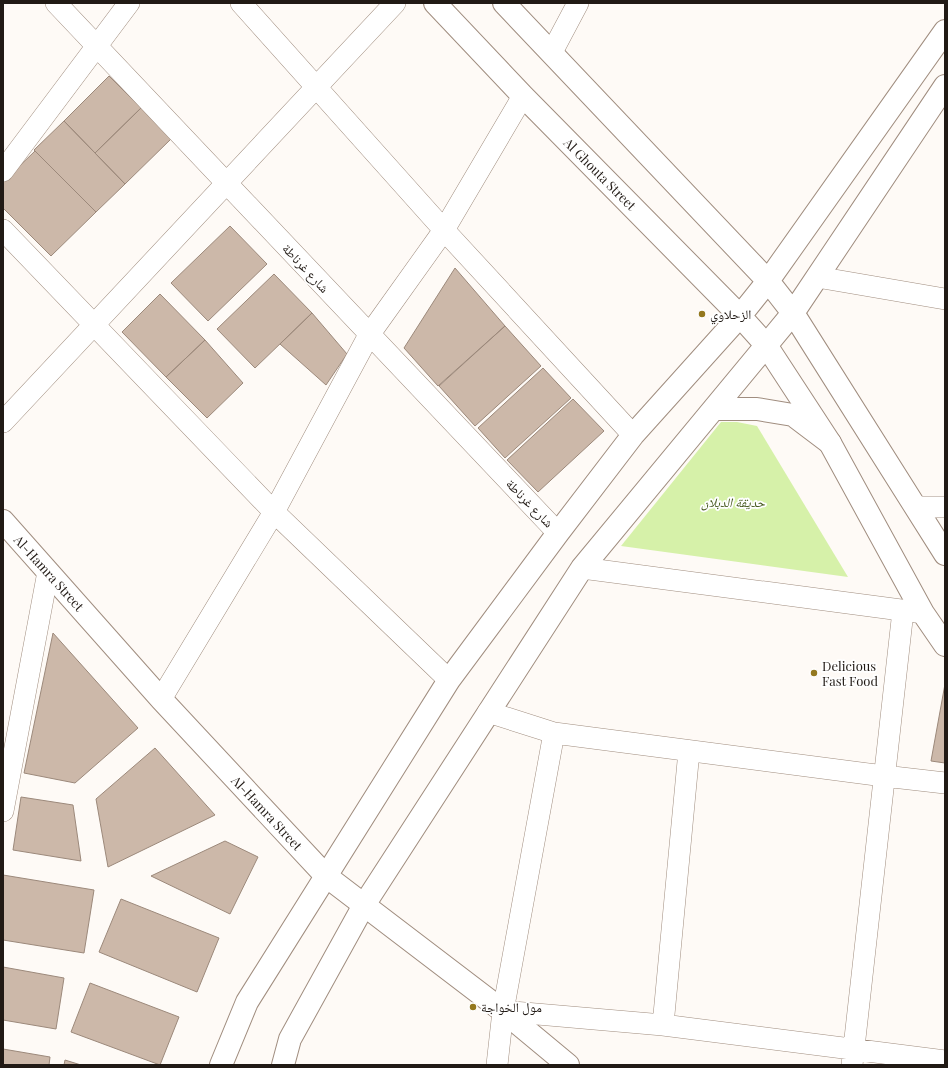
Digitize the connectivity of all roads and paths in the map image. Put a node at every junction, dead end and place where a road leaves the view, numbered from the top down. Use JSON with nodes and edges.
{"nodes":[{"id":1,"x":56,"y":3,"type":"edge"},
{"id":2,"x":129,"y":3,"type":"edge"},
{"id":3,"x":241,"y":3,"type":"edge"},
{"id":4,"x":395,"y":3,"type":"edge"},
{"id":5,"x":435,"y":3,"type":"edge"},
{"id":6,"x":504,"y":3,"type":"edge"},
{"id":7,"x":578,"y":3,"type":"edge"},
{"id":8,"x":945,"y":31,"type":"edge"},
{"id":9,"x":97,"y":46,"type":"junction"},
{"id":10,"x":552,"y":52,"type":"junction"},
{"id":11,"x":945,"y":86,"type":"edge"},
{"id":12,"x":316,"y":87,"type":"junction"},
{"id":13,"x":523,"y":96,"type":"junction"},
{"id":14,"x":3,"y":171,"type":"edge"},
{"id":15,"x":226,"y":183,"type":"junction"},
{"id":16,"x":3,"y":230,"type":"edge"},
{"id":17,"x":444,"y":230,"type":"junction"},
{"id":18,"x":817,"y":277,"type":"junction"},
{"id":19,"x":768,"y":281,"type":"junction"},
{"id":20,"x":945,"y":299,"type":"edge"},
{"id":21,"x":794,"y":313,"type":"junction"},
{"id":22,"x":740,"y":316,"type":"junction"},
{"id":23,"x":93,"y":325,"type":"junction"},
{"id":24,"x":369,"y":335,"type":"junction"},
{"id":25,"x":766,"y":346,"type":"junction"},
{"id":26,"x":714,"y":409,"type":"junction"},
{"id":27,"x":3,"y":422,"type":"edge"},
{"id":28,"x":634,"y":434,"type":"junction"},
{"id":29,"x":830,"y":443,"type":"junction"},
{"id":30,"x":916,"y":507,"type":"junction"},
{"id":31,"x":945,"y":507,"type":"edge"},
{"id":32,"x":274,"y":512,"type":"junction"},
{"id":33,"x":3,"y":521,"type":"edge"},
{"id":34,"x":558,"y":533,"type":"junction"},
{"id":35,"x":945,"y":554,"type":"edge"},
{"id":36,"x":582,"y":568,"type":"junction"},
{"id":37,"x":48,"y":572,"type":"junction"},
{"id":38,"x":913,"y":612,"type":"junction"},
{"id":39,"x":945,"y":645,"type":"edge"},
{"id":40,"x":449,"y":680,"type":"junction"},
{"id":41,"x":161,"y":698,"type":"junction"},
{"id":42,"x":488,"y":712,"type":"junction"},
{"id":43,"x":554,"y":733,"type":"junction"},
{"id":44,"x":689,"y":751,"type":"junction"},
{"id":45,"x":884,"y":776,"type":"junction"},
{"id":46,"x":945,"y":783,"type":"edge"},
{"id":47,"x":3,"y":811,"type":"edge"},
{"id":48,"x":326,"y":876,"type":"junction"},
{"id":49,"x":364,"y":905,"type":"junction"},
{"id":50,"x":503,"y":1011,"type":"junction"},
{"id":51,"x":663,"y":1025,"type":"junction"},
{"id":52,"x":853,"y":1056,"type":"edge"},
{"id":53,"x":945,"y":1060,"type":"edge"},
{"id":54,"x":221,"y":1065,"type":"edge"},
{"id":55,"x":283,"y":1065,"type":"edge"},
{"id":56,"x":497,"y":1065,"type":"edge"},
{"id":57,"x":568,"y":1065,"type":"edge"}],
"edges":[{"from":1,"to":9,"type":"street","name":"شارع غرناطة"},
{"from":2,"to":9,"type":"street"},
{"from":3,"to":12,"type":"street"},
{"from":4,"to":12,"type":"street"},
{"from":5,"to":13,"type":"main road","name":"Al Ghouta Street"},
{"from":6,"to":10,"type":"main road"},
{"from":7,"to":10,"type":"street"},
{"from":8,"to":19,"type":"main road"},
{"from":9,"to":14,"type":"street"},
{"from":9,"to":15,"type":"street","name":"شارع غرناطة"},
{"from":10,"to":19,"type":"main road"},
{"from":11,"to":18,"type":"main road"},
{"from":12,"to":15,"type":"street"},
{"from":12,"to":17,"type":"street"},
{"from":13,"to":17,"type":"street"},
{"from":13,"to":22,"type":"main road","name":"Al Ghouta Street"},
{"from":15,"to":23,"type":"street"},
{"from":15,"to":24,"type":"street","name":"شارع غرناطة"},
{"from":16,"to":23,"type":"street"},
{"from":17,"to":24,"type":"street"},
{"from":17,"to":28,"type":"street"},
{"from":18,"to":20,"type":"street"},
{"from":18,"to":21,"type":"main road"},
{"from":19,"to":21,"type":"main road"},
{"from":19,"to":22,"type":"main road"},
{"from":21,"to":25,"type":"main road"},
{"from":21,"to":30,"type":"main road"},
{"from":22,"to":25,"type":"main road","name":"Al Ghouta Street"},
{"from":22,"to":28,"type":"main road"},
{"from":23,"to":27,"type":"street"},
{"from":23,"to":32,"type":"street"},
{"from":24,"to":32,"type":"street"},
{"from":24,"to":34,"type":"street","name":"شارع غرناطة"},
{"from":25,"to":26,"type":"main road"},
{"from":25,"to":29,"type":"main road","name":"Al Ghouta Street"},
{"from":26,"to":29,"type":"main road"},
{"from":26,"to":36,"type":"main road"},
{"from":28,"to":34,"type":"main road"},
{"from":29,"to":38,"type":"main road","name":"Al Ghouta Street"},
{"from":30,"to":31,"type":"street"},
{"from":30,"to":35,"type":"main road"},
{"from":32,"to":40,"type":"street"},
{"from":32,"to":41,"type":"street"},
{"from":33,"to":37,"type":"main road","name":"Al-Hamra Street"},
{"from":34,"to":40,"type":"main road"},
{"from":36,"to":38,"type":"street"},
{"from":36,"to":42,"type":"main road"},
{"from":37,"to":41,"type":"main road","name":"Al-Hamra Street"},
{"from":37,"to":47,"type":"street"},
{"from":38,"to":39,"type":"main road","name":"Al Ghouta Street"},
{"from":38,"to":45,"type":"street"},
{"from":40,"to":48,"type":"main road"},
{"from":41,"to":48,"type":"main road","name":"Al-Hamra Street"},
{"from":42,"to":43,"type":"street"},
{"from":42,"to":49,"type":"main road"},
{"from":43,"to":44,"type":"street"},
{"from":43,"to":50,"type":"street"},
{"from":44,"to":45,"type":"street"},
{"from":44,"to":51,"type":"street"},
{"from":45,"to":46,"type":"street"},
{"from":45,"to":52,"type":"street"},
{"from":48,"to":49,"type":"main road","name":"Al-Hamra Street"},
{"from":48,"to":54,"type":"main road"},
{"from":49,"to":50,"type":"main road","name":"Al-Hamra Street"},
{"from":49,"to":55,"type":"main road"},
{"from":50,"to":51,"type":"street"},
{"from":50,"to":56,"type":"street"},
{"from":50,"to":57,"type":"main road","name":"Al-Hamra Street"},
{"from":51,"to":52,"type":"street"},
{"from":52,"to":53,"type":"street"}]}
